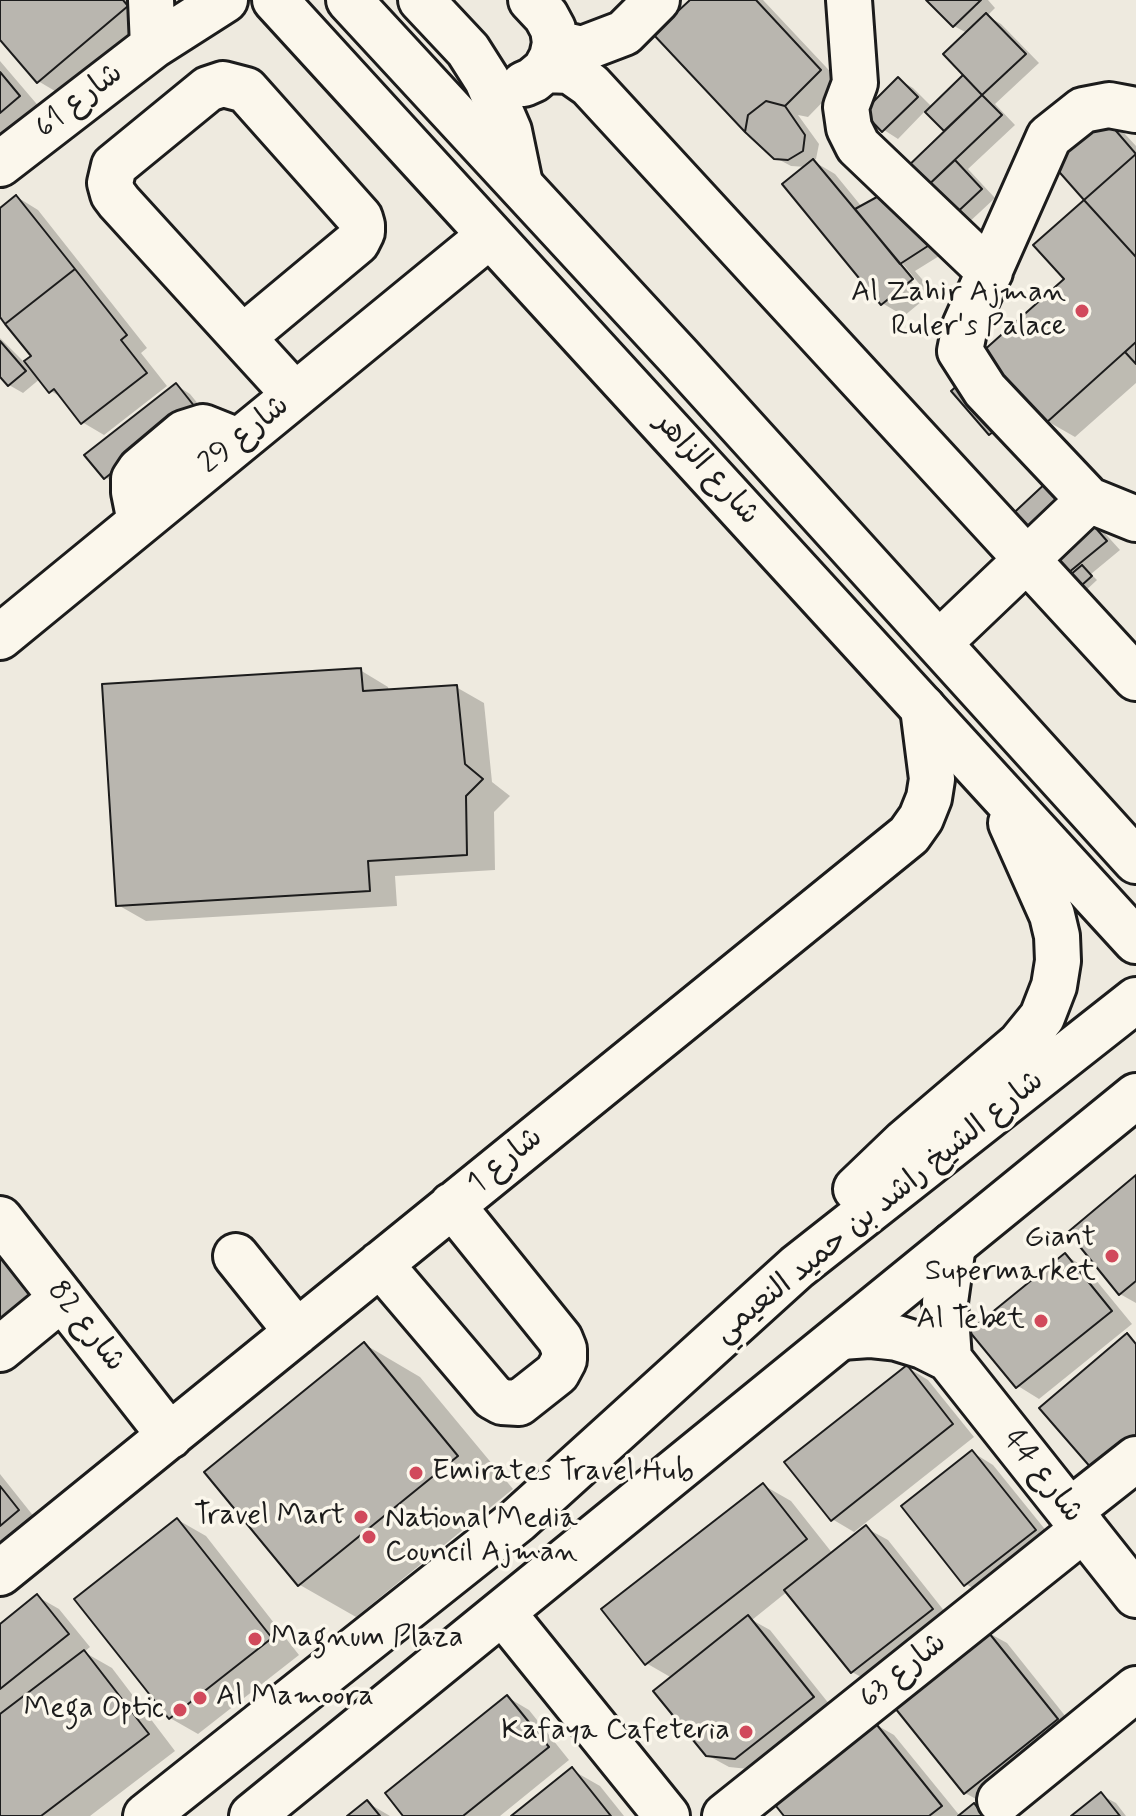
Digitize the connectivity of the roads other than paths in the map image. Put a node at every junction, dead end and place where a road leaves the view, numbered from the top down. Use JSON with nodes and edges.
{"nodes":[{"id":1,"x":188,"y":0,"type":"edge"},
{"id":2,"x":225,"y":0,"type":"edge"},
{"id":3,"x":275,"y":0,"type":"edge"},
{"id":4,"x":349,"y":0,"type":"edge"},
{"id":5,"x":421,"y":0,"type":"edge"},
{"id":6,"x":531,"y":0,"type":"edge"},
{"id":7,"x":657,"y":0,"type":"edge"},
{"id":8,"x":849,"y":0,"type":"edge"},
{"id":9,"x":155,"y":29,"type":"edge"},
{"id":10,"x":550,"y":57,"type":"junction"},
{"id":11,"x":487,"y":80,"type":"junction"},
{"id":12,"x":1136,"y":110,"type":"edge"},
{"id":13,"x":0,"y":164,"type":"edge"},
{"id":14,"x":520,"y":184,"type":"junction"},
{"id":15,"x":489,"y":236,"type":"junction"},
{"id":16,"x":990,"y":272,"type":"junction"},
{"id":17,"x":243,"y":337,"type":"junction"},
{"id":18,"x":594,"y":348,"type":"junction"},
{"id":19,"x":679,"y":357,"type":"junction"},
{"id":20,"x":295,"y":395,"type":"junction"},
{"id":21,"x":1089,"y":500,"type":"junction"},
{"id":22,"x":1136,"y":519,"type":"edge"},
{"id":23,"x":1028,"y":558,"type":"junction"},
{"id":24,"x":0,"y":637,"type":"edge"},
{"id":25,"x":939,"y":643,"type":"junction"},
{"id":26,"x":1136,"y":678,"type":"edge"},
{"id":27,"x":923,"y":708,"type":"junction"},
{"id":28,"x":993,"y":785,"type":"junction"},
{"id":29,"x":1085,"y":803,"type":"junction"},
{"id":30,"x":1136,"y":823,"type":"edge"},
{"id":31,"x":1136,"y":861,"type":"edge"},
{"id":32,"x":1136,"y":941,"type":"edge"},
{"id":33,"x":1136,"y":1000,"type":"edge"},
{"id":34,"x":1136,"y":1096,"type":"edge"},
{"id":35,"x":1136,"y":1120,"type":"edge"},
{"id":36,"x":1091,"y":1133,"type":"junction"},
{"id":37,"x":452,"y":1205,"type":"junction"},
{"id":38,"x":0,"y":1219,"type":"edge"},
{"id":39,"x":953,"y":1245,"type":"junction"},
{"id":40,"x":236,"y":1256,"type":"dead end"},
{"id":41,"x":380,"y":1264,"type":"junction"},
{"id":42,"x":797,"y":1267,"type":"junction"},
{"id":43,"x":62,"y":1298,"type":"junction"},
{"id":44,"x":297,"y":1332,"type":"junction"},
{"id":45,"x":841,"y":1337,"type":"junction"},
{"id":46,"x":0,"y":1349,"type":"edge"},
{"id":47,"x":949,"y":1359,"type":"junction"},
{"id":48,"x":170,"y":1436,"type":"junction"},
{"id":49,"x":1136,"y":1459,"type":"edge"},
{"id":50,"x":1077,"y":1520,"type":"junction"},
{"id":51,"x":0,"y":1573,"type":"edge"},
{"id":52,"x":1136,"y":1595,"type":"edge"},
{"id":53,"x":503,"y":1613,"type":"junction"},
{"id":54,"x":1136,"y":1689,"type":"edge"},
{"id":55,"x":1000,"y":1800,"type":"dead end"},
{"id":56,"x":146,"y":1816,"type":"edge"},
{"id":57,"x":252,"y":1816,"type":"edge"},
{"id":58,"x":667,"y":1816,"type":"edge"},
{"id":59,"x":725,"y":1816,"type":"edge"}],
"edges":[{"from":1,"to":9,"type":"main road","name":"شارع 61"},
{"from":2,"to":9,"type":"main road","name":"شارع 61"},
{"from":3,"to":15,"type":"main road","name":"شارع الزاهر"},
{"from":4,"to":14,"type":"main road","name":"شارع الزاهر"},
{"from":5,"to":11,"type":"main road"},
{"from":6,"to":10,"type":"main road"},
{"from":7,"to":10,"type":"main road"},
{"from":8,"to":16,"type":"main road"},
{"from":9,"to":13,"type":"main road","name":"شارع 61"},
{"from":10,"to":11,"type":"main road"},
{"from":10,"to":23,"type":"main road"},
{"from":11,"to":14,"type":"main road"},
{"from":12,"to":16,"type":"main road"},
{"from":14,"to":19,"type":"main road","name":"شارع الزاهر"},
{"from":15,"to":18,"type":"main road","name":"شارع الزاهر"},
{"from":15,"to":20,"type":"main road","name":"شارع 29"},
{"from":16,"to":21,"type":"main road"},
{"from":17,"to":17,"type":"main road"},
{"from":17,"to":20,"type":"main road"},
{"from":18,"to":19,"type":"main road"},
{"from":18,"to":27,"type":"main road","name":"شارع الزاهر"},
{"from":19,"to":25,"type":"main road","name":"شارع الزاهر"},
{"from":20,"to":24,"type":"main road","name":"شارع 29"},
{"from":21,"to":22,"type":"main road"},
{"from":21,"to":23,"type":"main road"},
{"from":23,"to":25,"type":"main road"},
{"from":23,"to":26,"type":"main road"},
{"from":25,"to":29,"type":"main road","name":"شارع الزاهر"},
{"from":27,"to":28,"type":"main road","name":"شارع الزاهر"},
{"from":27,"to":37,"type":"main road","name":"شارع 1"},
{"from":28,"to":32,"type":"main road","name":"شارع الزاهر"},
{"from":28,"to":42,"type":"main road"},
{"from":29,"to":30,"type":"main road"},
{"from":29,"to":31,"type":"main road","name":"شارع الزاهر"},
{"from":33,"to":42,"type":"main road","name":"شارع الشيخ راشد بن حميد النعيمي"},
{"from":34,"to":36,"type":"main road"},
{"from":35,"to":36,"type":"main road"},
{"from":36,"to":39,"type":"main road"},
{"from":37,"to":41,"type":"main road","name":"شارع 1"},
{"from":37,"to":41,"type":"main road"},
{"from":38,"to":43,"type":"main road","name":"شارع 82"},
{"from":39,"to":45,"type":"main road"},
{"from":39,"to":47,"type":"main road"},
{"from":40,"to":44,"type":"main road"},
{"from":41,"to":44,"type":"main road","name":"شارع 1"},
{"from":42,"to":56,"type":"main road","name":"شارع الشيخ راشد بن حميد النعيمي"},
{"from":43,"to":46,"type":"main road"},
{"from":43,"to":48,"type":"main road","name":"شارع 82"},
{"from":44,"to":48,"type":"main road","name":"شارع 1"},
{"from":45,"to":47,"type":"main road","name":"شارع 44"},
{"from":45,"to":53,"type":"main road"},
{"from":47,"to":50,"type":"main road","name":"شارع 44"},
{"from":48,"to":51,"type":"main road","name":"شارع 1"},
{"from":49,"to":50,"type":"main road","name":"شارع 63"},
{"from":50,"to":52,"type":"main road","name":"شارع 44"},
{"from":50,"to":59,"type":"main road","name":"شارع 63"},
{"from":53,"to":57,"type":"main road"},
{"from":53,"to":58,"type":"main road"},
{"from":54,"to":55,"type":"main road"}]}
